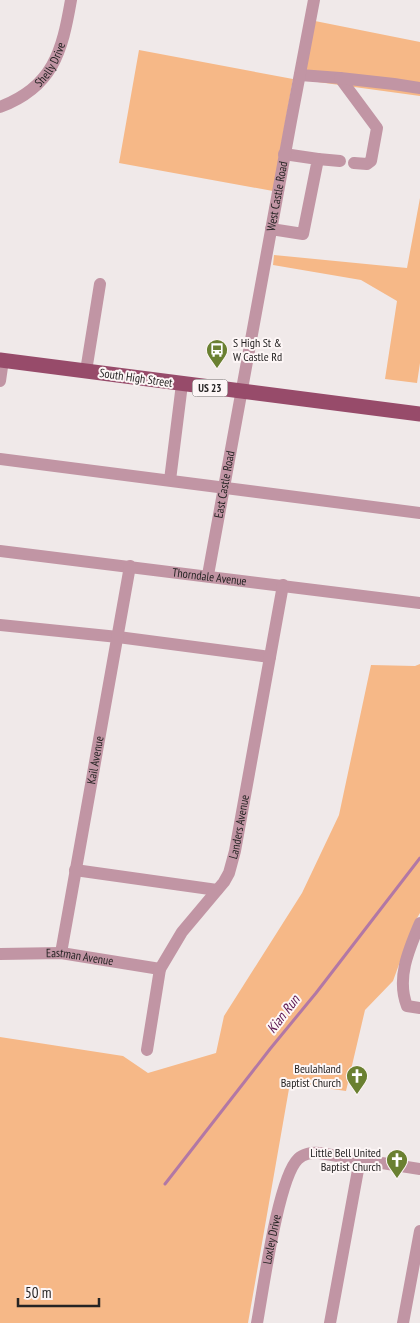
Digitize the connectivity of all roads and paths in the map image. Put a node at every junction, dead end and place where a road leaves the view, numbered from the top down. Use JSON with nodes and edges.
{"nodes":[{"id":1,"x":71,"y":0,"type":"edge"},
{"id":2,"x":314,"y":0,"type":"edge"},
{"id":3,"x":300,"y":75,"type":"junction"},
{"id":4,"x":340,"y":78,"type":"junction"},
{"id":5,"x":420,"y":88,"type":"edge"},
{"id":6,"x":0,"y":108,"type":"edge"},
{"id":7,"x":284,"y":154,"type":"junction"},
{"id":8,"x":318,"y":159,"type":"junction"},
{"id":9,"x":340,"y":161,"type":"dead end"},
{"id":10,"x":354,"y":163,"type":"dead end"},
{"id":11,"x":271,"y":229,"type":"junction"},
{"id":12,"x":100,"y":284,"type":"dead end"},
{"id":13,"x":2,"y":360,"type":"edge"},
{"id":14,"x":86,"y":372,"type":"junction"},
{"id":15,"x":0,"y":381,"type":"edge"},
{"id":16,"x":182,"y":384,"type":"junction"},
{"id":17,"x":241,"y":392,"type":"junction"},
{"id":18,"x":420,"y":414,"type":"edge"},
{"id":19,"x":0,"y":458,"type":"edge"},
{"id":20,"x":170,"y":480,"type":"junction"},
{"id":21,"x":223,"y":487,"type":"junction"},
{"id":22,"x":420,"y":513,"type":"edge"},
{"id":23,"x":0,"y":551,"type":"edge"},
{"id":24,"x":130,"y":566,"type":"junction"},
{"id":25,"x":208,"y":575,"type":"junction"},
{"id":26,"x":283,"y":585,"type":"junction"},
{"id":27,"x":420,"y":603,"type":"edge"},
{"id":28,"x":0,"y":625,"type":"edge"},
{"id":29,"x":118,"y":637,"type":"junction"},
{"id":30,"x":270,"y":657,"type":"junction"},
{"id":31,"x":75,"y":870,"type":"junction"},
{"id":32,"x":217,"y":890,"type":"junction"},
{"id":33,"x":420,"y":923,"type":"edge"},
{"id":34,"x":61,"y":953,"type":"junction"},
{"id":35,"x":0,"y":954,"type":"edge"},
{"id":36,"x":160,"y":969,"type":"junction"},
{"id":37,"x":420,"y":1008,"type":"edge"},
{"id":38,"x":147,"y":1050,"type":"dead end"},
{"id":39,"x":360,"y":1160,"type":"junction"},
{"id":40,"x":420,"y":1169,"type":"edge"},
{"id":41,"x":420,"y":1231,"type":"edge"},
{"id":42,"x":257,"y":1323,"type":"edge"},
{"id":43,"x":330,"y":1323,"type":"edge"},
{"id":44,"x":404,"y":1323,"type":"edge"}],
"edges":[{"from":1,"to":6,"type":"street","name":"Shelly Drive"},
{"from":2,"to":3,"type":"street","name":"West Castle Road"},
{"from":3,"to":4,"type":"street"},
{"from":3,"to":7,"type":"street","name":"West Castle Road"},
{"from":4,"to":5,"type":"street"},
{"from":4,"to":10,"type":"street"},
{"from":7,"to":8,"type":"street"},
{"from":7,"to":11,"type":"street","name":"West Castle Road"},
{"from":8,"to":9,"type":"street"},
{"from":8,"to":11,"type":"street"},
{"from":11,"to":17,"type":"street","name":"West Castle Road"},
{"from":12,"to":14,"type":"street"},
{"from":13,"to":14,"type":"main road","name":"South High Street","number":"US 23"},
{"from":13,"to":15,"type":"street"},
{"from":14,"to":16,"type":"main road","name":"South High Street","number":"US 23"},
{"from":16,"to":17,"type":"main road","name":"South High Street","number":"US 23"},
{"from":16,"to":20,"type":"street"},
{"from":17,"to":18,"type":"main road","name":"South High Street","number":"US 23"},
{"from":17,"to":21,"type":"street","name":"East Castle Road"},
{"from":19,"to":20,"type":"street"},
{"from":20,"to":21,"type":"street"},
{"from":21,"to":22,"type":"street"},
{"from":21,"to":25,"type":"street","name":"East Castle Road"},
{"from":23,"to":24,"type":"street","name":"Thorndale Avenue"},
{"from":24,"to":25,"type":"street","name":"Thorndale Avenue"},
{"from":24,"to":29,"type":"street","name":"Kail Avenue"},
{"from":25,"to":26,"type":"street","name":"Thorndale Avenue"},
{"from":26,"to":27,"type":"street","name":"Thorndale Avenue"},
{"from":26,"to":30,"type":"street","name":"Landers Avenue"},
{"from":28,"to":29,"type":"street"},
{"from":29,"to":30,"type":"street"},
{"from":29,"to":31,"type":"street","name":"Kail Avenue"},
{"from":30,"to":32,"type":"street","name":"Landers Avenue"},
{"from":31,"to":32,"type":"street"},
{"from":31,"to":34,"type":"street","name":"Kail Avenue"},
{"from":32,"to":36,"type":"street","name":"Landers Avenue"},
{"from":33,"to":37,"type":"street"},
{"from":34,"to":35,"type":"street","name":"Eastman Avenue"},
{"from":34,"to":36,"type":"street","name":"Eastman Avenue"},
{"from":36,"to":38,"type":"street","name":"Landers Avenue"},
{"from":39,"to":40,"type":"street"},
{"from":39,"to":42,"type":"street","name":"Loxley Drive"},
{"from":39,"to":43,"type":"street"},
{"from":41,"to":44,"type":"street"}]}
